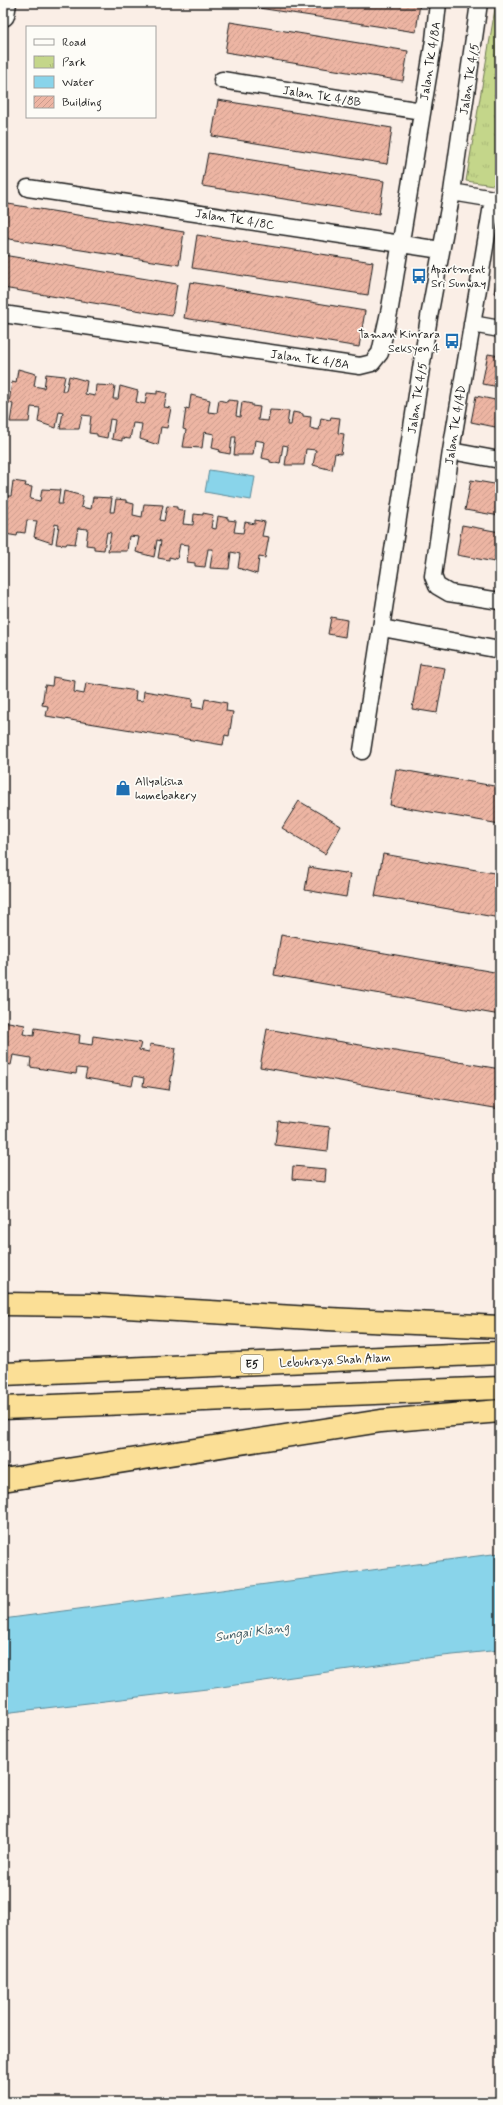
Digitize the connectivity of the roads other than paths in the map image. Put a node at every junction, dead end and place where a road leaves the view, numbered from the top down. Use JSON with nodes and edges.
{"nodes":[{"id":1,"x":5,"y":3,"type":"edge"},
{"id":2,"x":438,"y":3,"type":"edge"},
{"id":3,"x":479,"y":3,"type":"edge"},
{"id":4,"x":3,"y":15,"type":"edge"},
{"id":5,"x":222,"y":80,"type":"dead end"},
{"id":6,"x":422,"y":111,"type":"junction"},
{"id":7,"x":28,"y":188,"type":"dead end"},
{"id":8,"x":452,"y":192,"type":"junction"},
{"id":9,"x":497,"y":200,"type":"edge"},
{"id":10,"x":401,"y":244,"type":"junction"},
{"id":11,"x":441,"y":250,"type":"junction"},
{"id":12,"x":3,"y":314,"type":"edge"},
{"id":13,"x":472,"y":324,"type":"junction"},
{"id":14,"x":500,"y":329,"type":"edge"},
{"id":15,"x":451,"y":451,"type":"junction"},
{"id":16,"x":500,"y":460,"type":"edge"},
{"id":17,"x":500,"y":601,"type":"edge"},
{"id":18,"x":382,"y":628,"type":"junction"},
{"id":19,"x":500,"y":650,"type":"edge"},
{"id":20,"x":362,"y":751,"type":"dead end"},
{"id":21,"x":3,"y":1304,"type":"edge"},
{"id":22,"x":500,"y":1327,"type":"edge"},
{"id":23,"x":500,"y":1353,"type":"edge"},
{"id":24,"x":3,"y":1374,"type":"edge"},
{"id":25,"x":500,"y":1388,"type":"edge"},
{"id":26,"x":3,"y":1408,"type":"edge"},
{"id":27,"x":500,"y":1411,"type":"edge"},
{"id":28,"x":3,"y":1480,"type":"edge"}],
"edges":[{"from":1,"to":4,"type":"main road"},
{"from":2,"to":6,"type":"street","name":"Jalan TK 4/8A"},
{"from":3,"to":8,"type":"street","name":"Jalan TK 4/5"},
{"from":5,"to":6,"type":"street","name":"Jalan TK 4/8B"},
{"from":6,"to":10,"type":"street","name":"Jalan TK 4/8A"},
{"from":7,"to":10,"type":"street","name":"Jalan TK 4/8C"},
{"from":8,"to":9,"type":"street"},
{"from":8,"to":11,"type":"street","name":"Jalan TK 4/5"},
{"from":9,"to":13,"type":"street","name":"Jalan TK 4/4D"},
{"from":10,"to":11,"type":"street","name":"Jalan TK 4/8C"},
{"from":10,"to":12,"type":"street","name":"Jalan TK 4/8A"},
{"from":11,"to":18,"type":"street","name":"Jalan TK 4/5"},
{"from":13,"to":14,"type":"street"},
{"from":13,"to":15,"type":"street","name":"Jalan TK 4/4D"},
{"from":15,"to":16,"type":"street"},
{"from":15,"to":17,"type":"street","name":"Jalan TK 4/4D"},
{"from":18,"to":19,"type":"street"},
{"from":18,"to":20,"type":"street","name":"Jalan TK 4/5"},
{"from":21,"to":22,"type":"highway"},
{"from":23,"to":24,"type":"highway","name":"Lebuhraya Shah Alam","number":"E5"},
{"from":25,"to":26,"type":"highway"},
{"from":27,"to":28,"type":"highway"}]}
